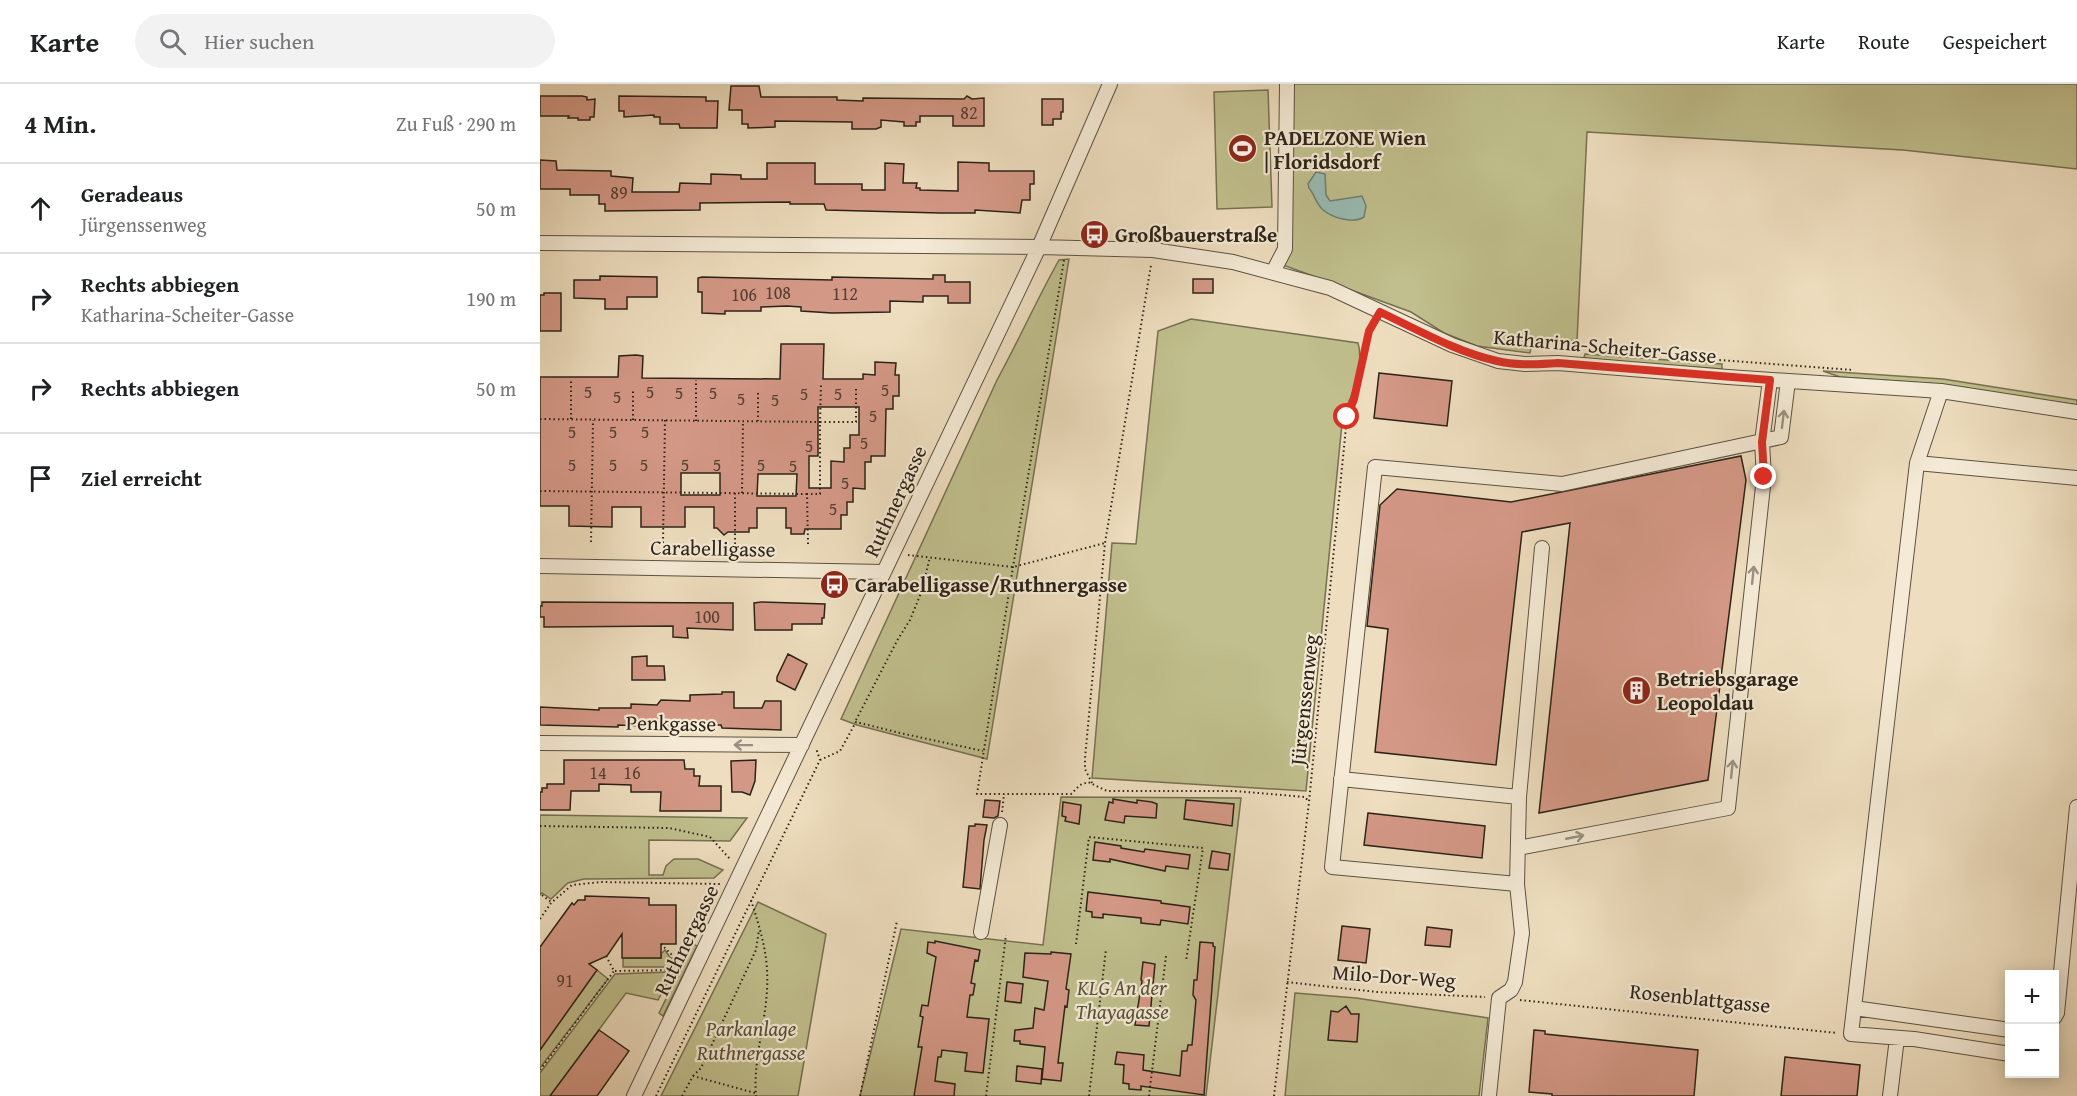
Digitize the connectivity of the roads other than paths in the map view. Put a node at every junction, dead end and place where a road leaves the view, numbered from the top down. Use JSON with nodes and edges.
{"nodes":[{"id":1,"x":1110,"y":84,"type":"edge"},
{"id":2,"x":1287,"y":84,"type":"edge"},
{"id":3,"x":540,"y":243,"type":"edge"},
{"id":4,"x":1039,"y":247,"type":"junction"},
{"id":5,"x":1273,"y":272,"type":"junction"},
{"id":6,"x":1770,"y":380,"type":"junction"},
{"id":7,"x":1788,"y":381,"type":"junction"},
{"id":8,"x":1941,"y":391,"type":"junction"},
{"id":9,"x":2077,"y":412,"type":"edge"},
{"id":10,"x":1762,"y":442,"type":"junction"},
{"id":11,"x":1917,"y":463,"type":"junction"},
{"id":12,"x":2077,"y":478,"type":"edge"},
{"id":13,"x":1542,"y":548,"type":"dead end"},
{"id":14,"x":540,"y":566,"type":"edge"},
{"id":15,"x":884,"y":572,"type":"junction"},
{"id":16,"x":540,"y":743,"type":"edge"},
{"id":17,"x":802,"y":745,"type":"junction"},
{"id":18,"x":1341,"y":779,"type":"junction"},
{"id":19,"x":1519,"y":797,"type":"junction"},
{"id":20,"x":2077,"y":807,"type":"edge"},
{"id":21,"x":1000,"y":825,"type":"road end"},
{"id":22,"x":1518,"y":848,"type":"junction"},
{"id":23,"x":1517,"y":884,"type":"junction"},
{"id":24,"x":981,"y":932,"type":"dead end"},
{"id":25,"x":2059,"y":1002,"type":"edge"},
{"id":26,"x":1854,"y":1008,"type":"junction"},
{"id":27,"x":2005,"y":1029,"type":"edge"},
{"id":28,"x":1897,"y":1038,"type":"junction"},
{"id":29,"x":2005,"y":1053,"type":"edge"},
{"id":30,"x":634,"y":1096,"type":"edge"},
{"id":31,"x":1489,"y":1096,"type":"edge"},
{"id":32,"x":1890,"y":1096,"type":"edge"}],
"edges":[{"from":1,"to":4,"type":"street","name":"Ruthnergasse"},
{"from":2,"to":5,"type":"street"},
{"from":3,"to":4,"type":"street"},
{"from":4,"to":5,"type":"street","name":"Katharina-Scheiter-Gasse"},
{"from":4,"to":15,"type":"street","name":"Ruthnergasse"},
{"from":5,"to":6,"type":"street","name":"Katharina-Scheiter-Gasse"},
{"from":6,"to":7,"type":"street","name":"Katharina-Scheiter-Gasse"},
{"from":6,"to":10,"type":"street"},
{"from":7,"to":8,"type":"street","name":"Katharina-Scheiter-Gasse"},
{"from":10,"to":7,"type":"street","one_way":true},
{"from":8,"to":9,"type":"street","name":"Katharina-Scheiter-Gasse"},
{"from":8,"to":11,"type":"street"},
{"from":10,"to":18,"type":"street"},
{"from":22,"to":10,"type":"street","one_way":true},
{"from":11,"to":12,"type":"street"},
{"from":11,"to":26,"type":"street"},
{"from":13,"to":19,"type":"street"},
{"from":14,"to":15,"type":"street","name":"Carabelligasse"},
{"from":15,"to":17,"type":"street","name":"Ruthnergasse"},
{"from":17,"to":16,"type":"street","name":"Penkgasse","one_way":true},
{"from":17,"to":30,"type":"street","name":"Ruthnergasse"},
{"from":18,"to":19,"type":"street"},
{"from":18,"to":23,"type":"street"},
{"from":19,"to":22,"type":"street"},
{"from":20,"to":25,"type":"street"},
{"from":21,"to":24,"type":"street"},
{"from":22,"to":23,"type":"street"},
{"from":23,"to":31,"type":"street"},
{"from":26,"to":27,"type":"street"},
{"from":26,"to":28,"type":"street"},
{"from":28,"to":29,"type":"street"},
{"from":28,"to":32,"type":"street"}]}
